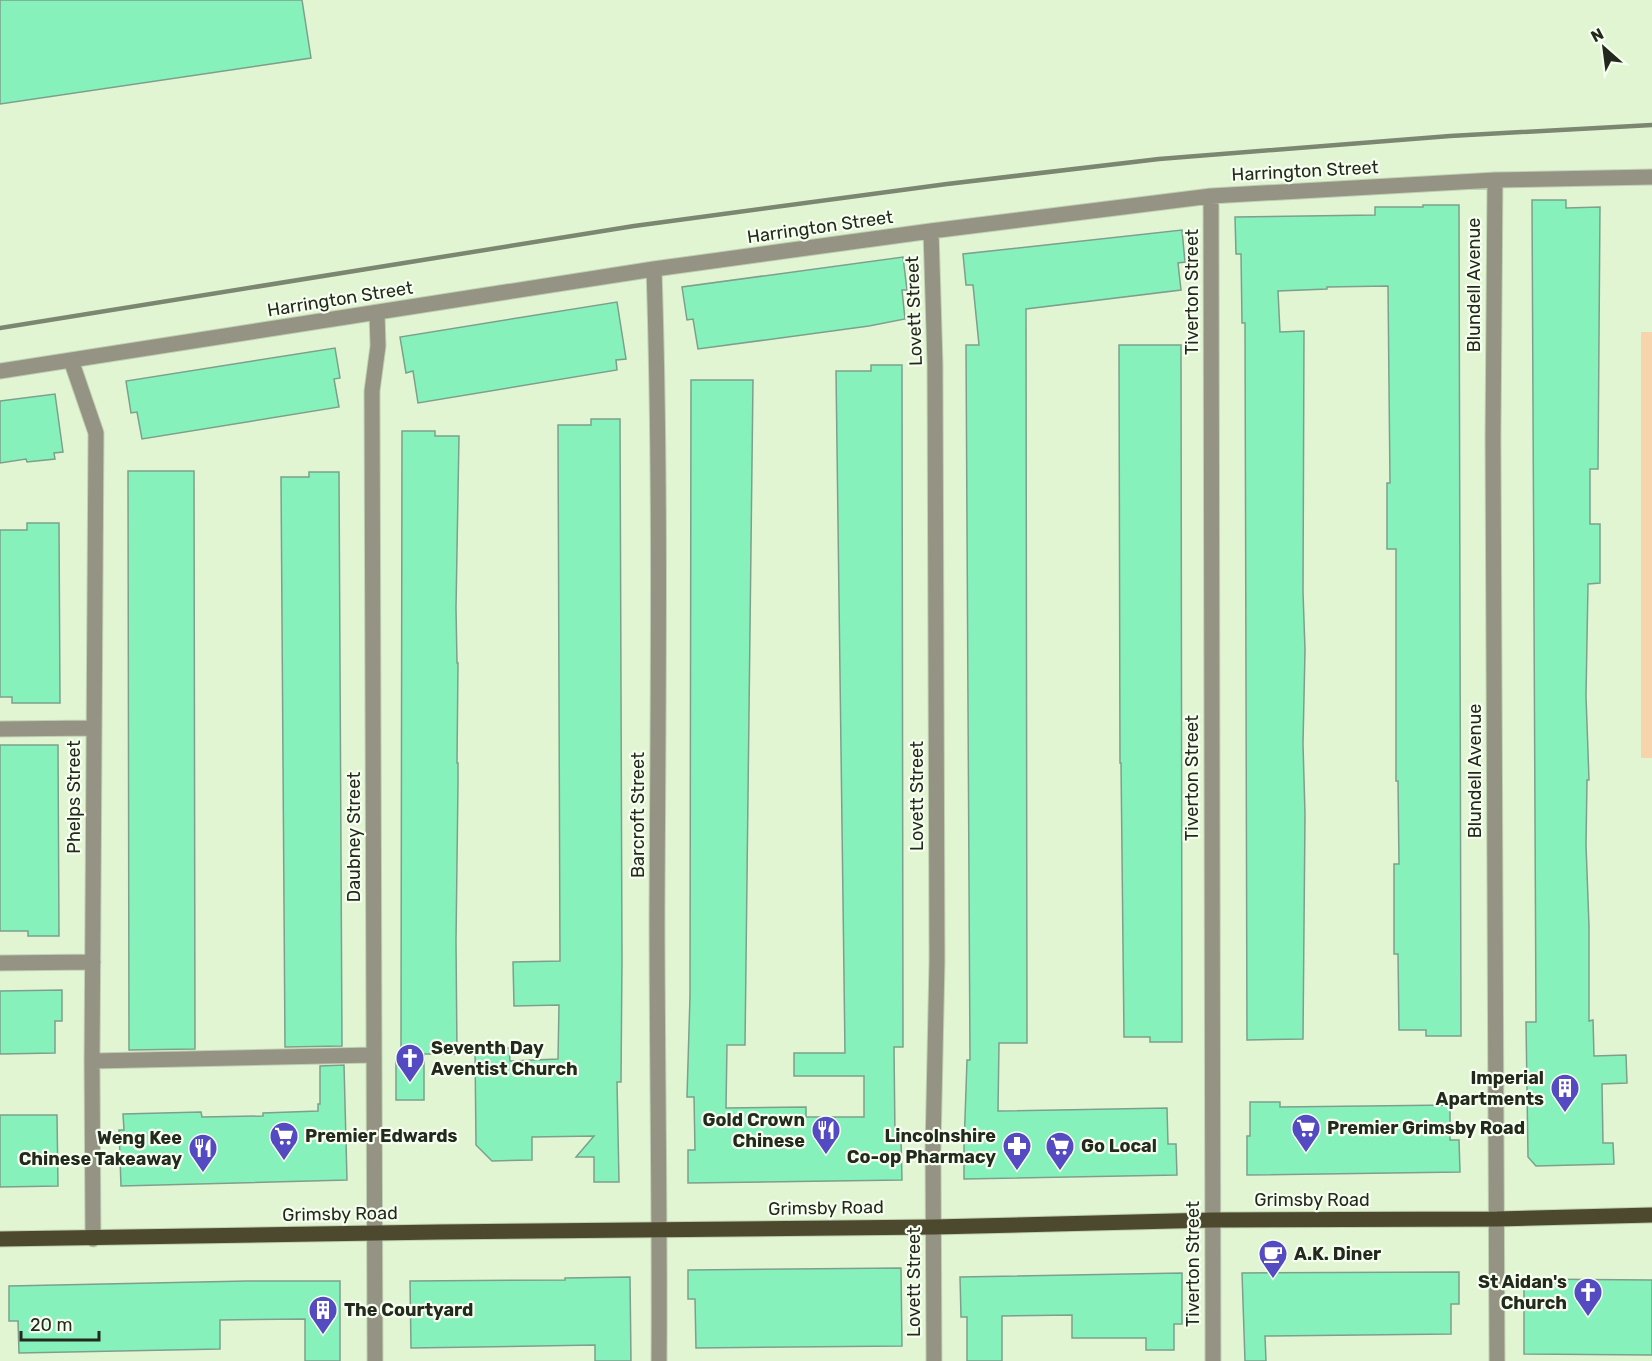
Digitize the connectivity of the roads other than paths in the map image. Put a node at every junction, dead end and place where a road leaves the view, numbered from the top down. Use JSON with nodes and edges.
{"nodes":[{"id":1,"x":1652,"y":177,"type":"edge"},
{"id":2,"x":1495,"y":180,"type":"junction"},
{"id":3,"x":1211,"y":196,"type":"junction"},
{"id":4,"x":931,"y":231,"type":"junction"},
{"id":5,"x":654,"y":269,"type":"junction"},
{"id":6,"x":376,"y":313,"type":"junction"},
{"id":7,"x":71,"y":360,"type":"junction"},
{"id":8,"x":0,"y":371,"type":"edge"},
{"id":9,"x":94,"y":728,"type":"junction"},
{"id":10,"x":0,"y":729,"type":"edge"},
{"id":11,"x":93,"y":962,"type":"junction"},
{"id":12,"x":0,"y":963,"type":"edge"},
{"id":13,"x":373,"y":1055,"type":"junction"},
{"id":14,"x":92,"y":1061,"type":"junction"},
{"id":15,"x":1652,"y":1215,"type":"edge"},
{"id":16,"x":1497,"y":1219,"type":"junction"},
{"id":17,"x":1212,"y":1220,"type":"junction"},
{"id":18,"x":934,"y":1227,"type":"junction"},
{"id":19,"x":660,"y":1229,"type":"junction"},
{"id":20,"x":373,"y":1233,"type":"junction"},
{"id":21,"x":0,"y":1239,"type":"edge"},
{"id":22,"x":93,"y":1239,"type":"junction"},
{"id":23,"x":375,"y":1361,"type":"edge"},
{"id":24,"x":659,"y":1361,"type":"edge"},
{"id":25,"x":934,"y":1361,"type":"edge"},
{"id":26,"x":1213,"y":1361,"type":"edge"},
{"id":27,"x":1497,"y":1361,"type":"edge"}],
"edges":[{"from":1,"to":2,"type":"street","name":"Harrington Street"},
{"from":2,"to":3,"type":"street","name":"Harrington Street"},
{"from":2,"to":16,"type":"street","name":"Blundell Avenue"},
{"from":3,"to":4,"type":"street","name":"Harrington Street"},
{"from":3,"to":17,"type":"street","name":"Tiverton Street"},
{"from":4,"to":5,"type":"street","name":"Harrington Street"},
{"from":4,"to":18,"type":"street","name":"Lovett Street"},
{"from":5,"to":6,"type":"street","name":"Harrington Street"},
{"from":5,"to":19,"type":"street","name":"Barcroft Street"},
{"from":6,"to":7,"type":"street","name":"Harrington Street"},
{"from":6,"to":13,"type":"street","name":"Daubney Street"},
{"from":7,"to":8,"type":"street","name":"Harrington Street"},
{"from":7,"to":9,"type":"street","name":"Phelps Street"},
{"from":9,"to":10,"type":"street"},
{"from":9,"to":11,"type":"street","name":"Phelps Street"},
{"from":11,"to":12,"type":"street"},
{"from":11,"to":14,"type":"street","name":"Phelps Street"},
{"from":13,"to":14,"type":"street"},
{"from":13,"to":20,"type":"street","name":"Daubney Street"},
{"from":14,"to":22,"type":"street","name":"Phelps Street"},
{"from":15,"to":16,"type":"main road","name":"Grimsby Road"},
{"from":16,"to":17,"type":"main road","name":"Grimsby Road"},
{"from":16,"to":27,"type":"street","name":"Blundell Avenue"},
{"from":17,"to":18,"type":"main road","name":"Grimsby Road"},
{"from":17,"to":26,"type":"street","name":"Tiverton Street"},
{"from":18,"to":19,"type":"main road","name":"Grimsby Road"},
{"from":18,"to":25,"type":"street","name":"Lovett Street"},
{"from":19,"to":20,"type":"main road","name":"Grimsby Road"},
{"from":19,"to":24,"type":"street","name":"Barcroft Street"},
{"from":20,"to":22,"type":"main road","name":"Grimsby Road"},
{"from":20,"to":23,"type":"street","name":"Daubney Street"},
{"from":21,"to":22,"type":"main road","name":"Grimsby Road"}]}
